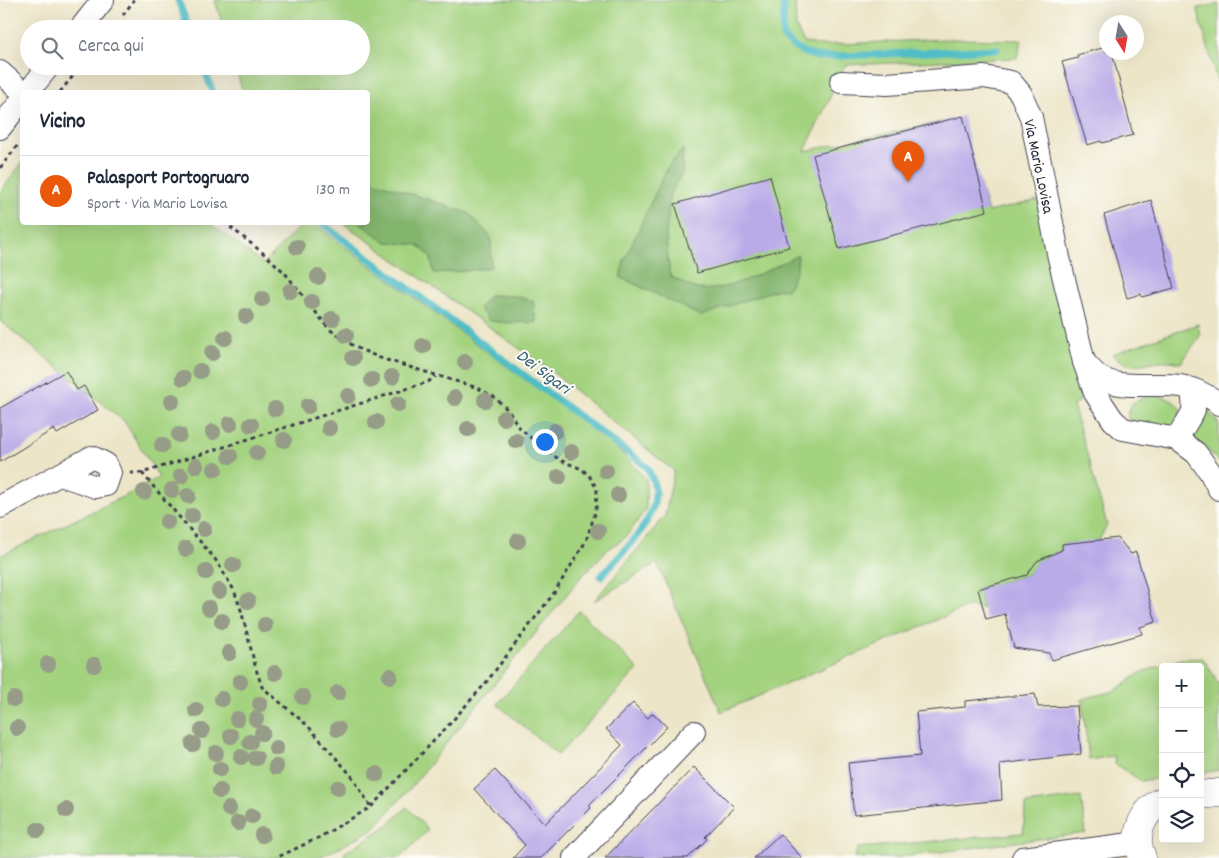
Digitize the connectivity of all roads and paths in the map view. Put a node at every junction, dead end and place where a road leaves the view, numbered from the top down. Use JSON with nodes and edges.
{"nodes":[{"id":1,"x":103,"y":0,"type":"edge"},
{"id":2,"x":87,"y":20,"type":"edge"},
{"id":3,"x":0,"y":72,"type":"edge"},
{"id":4,"x":42,"y":75,"type":"edge"},
{"id":5,"x":74,"y":75,"type":"edge"},
{"id":6,"x":841,"y":82,"type":"dead end"},
{"id":7,"x":20,"y":90,"type":"edge"},
{"id":8,"x":30,"y":90,"type":"edge"},
{"id":9,"x":62,"y":90,"type":"edge"},
{"id":10,"x":20,"y":103,"type":"edge"},
{"id":11,"x":0,"y":128,"type":"edge"},
{"id":12,"x":20,"y":143,"type":"edge"},
{"id":13,"x":0,"y":168,"type":"edge"},
{"id":14,"x":228,"y":225,"type":"edge"},
{"id":15,"x":1084,"y":362,"type":"junction"},
{"id":16,"x":436,"y":376,"type":"junction"},
{"id":17,"x":1192,"y":389,"type":"junction"},
{"id":18,"x":1219,"y":404,"type":"edge"},
{"id":19,"x":1177,"y":439,"type":"junction"},
{"id":20,"x":110,"y":473,"type":"joint"},
{"id":21,"x":142,"y":473,"type":"junction"},
{"id":22,"x":1219,"y":489,"type":"edge"},
{"id":23,"x":0,"y":507,"type":"edge"},
{"id":24,"x":694,"y":732,"type":"dead end"},
{"id":25,"x":1219,"y":793,"type":"edge"},
{"id":26,"x":1204,"y":795,"type":"edge"},
{"id":27,"x":1159,"y":802,"type":"edge"},
{"id":28,"x":371,"y":807,"type":"junction"},
{"id":29,"x":1140,"y":850,"type":"edge"},
{"id":30,"x":276,"y":858,"type":"edge"},
{"id":31,"x":574,"y":858,"type":"edge"},
{"id":32,"x":1023,"y":858,"type":"edge"}],
"edges":[{"from":1,"to":2,"type":"street"},
{"from":3,"to":7,"type":"street"},
{"from":4,"to":8,"type":"street"},
{"from":5,"to":9,"type":"path"},
{"from":6,"to":15,"type":"street","name":"Via Mario Lovisa"},
{"from":10,"to":11,"type":"street"},
{"from":12,"to":13,"type":"path"},
{"from":14,"to":16,"type":"path"},
{"from":15,"to":17,"type":"street"},
{"from":15,"to":19,"type":"street","name":"Via Mario Lovisa"},
{"from":16,"to":21,"type":"path"},
{"from":16,"to":28,"type":"path"},
{"from":17,"to":18,"type":"street"},
{"from":17,"to":19,"type":"street"},
{"from":19,"to":22,"type":"street","name":"Via Mario Lovisa"},
{"from":20,"to":21,"type":"path"},
{"from":20,"to":23,"type":"street"},
{"from":21,"to":28,"type":"path"},
{"from":24,"to":31,"type":"street"},
{"from":25,"to":26,"type":"street"},
{"from":27,"to":29,"type":"street"},
{"from":28,"to":30,"type":"path"},
{"from":29,"to":32,"type":"street"}]}
